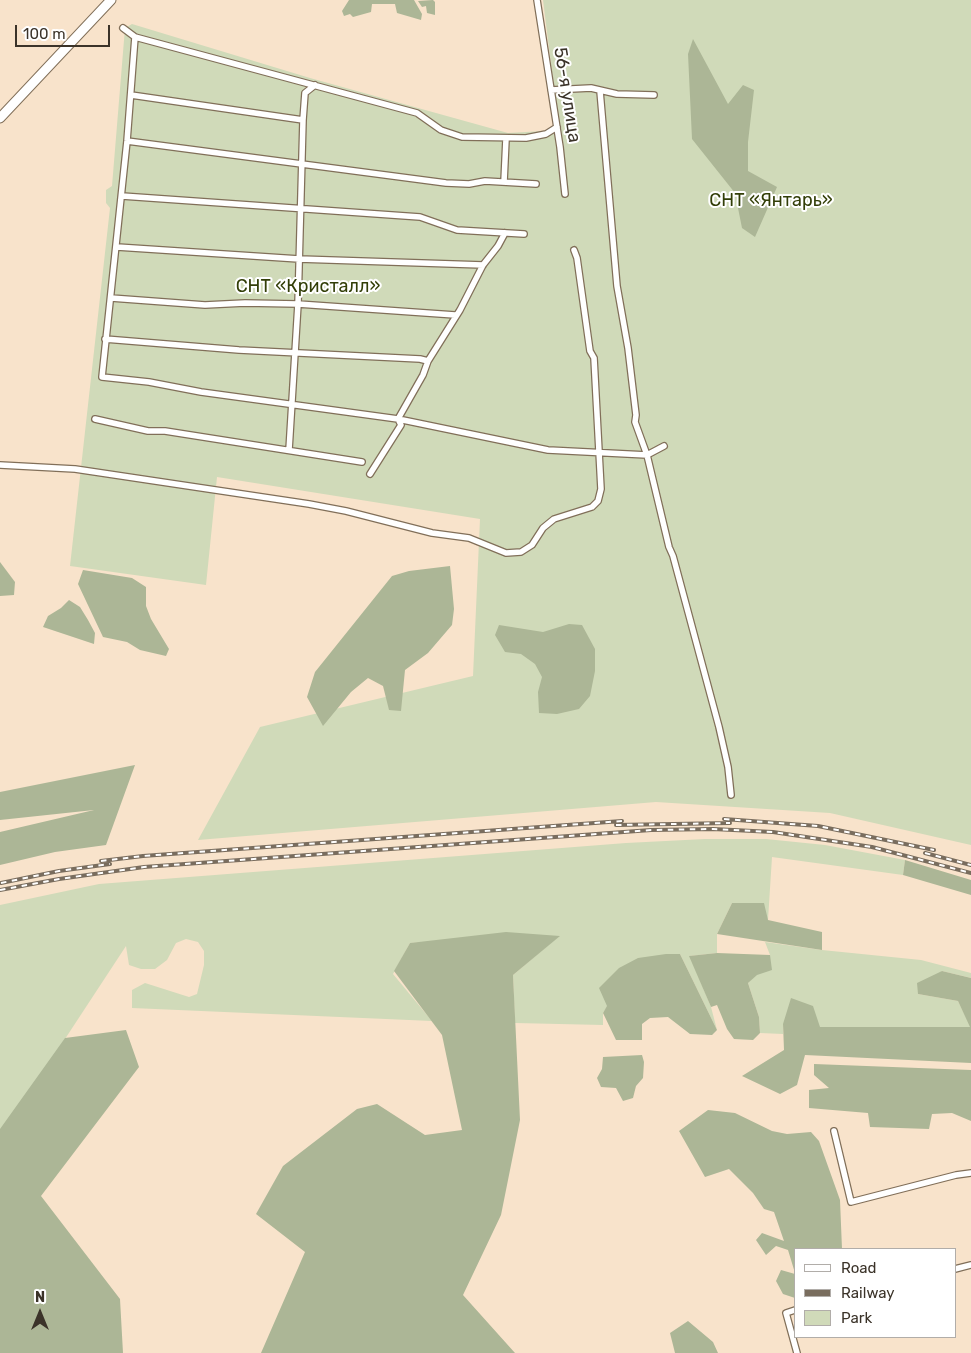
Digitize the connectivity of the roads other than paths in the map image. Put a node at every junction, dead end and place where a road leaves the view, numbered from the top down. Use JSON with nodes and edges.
{"nodes":[{"id":1,"x":111,"y":0,"type":"edge"},
{"id":2,"x":537,"y":0,"type":"edge"},
{"id":3,"x":123,"y":28,"type":"dead end"},
{"id":4,"x":135,"y":37,"type":"junction"},
{"id":5,"x":315,"y":85,"type":"junction"},
{"id":6,"x":551,"y":90,"type":"junction"},
{"id":7,"x":600,"y":91,"type":"junction"},
{"id":8,"x":131,"y":95,"type":"junction"},
{"id":9,"x":654,"y":95,"type":"dead end"},
{"id":10,"x":0,"y":118,"type":"edge"},
{"id":11,"x":303,"y":120,"type":"junction"},
{"id":12,"x":557,"y":127,"type":"junction"},
{"id":13,"x":506,"y":139,"type":"junction"},
{"id":14,"x":127,"y":141,"type":"junction"},
{"id":15,"x":303,"y":165,"type":"junction"},
{"id":16,"x":504,"y":182,"type":"junction"},
{"id":17,"x":536,"y":184,"type":"dead end"},
{"id":18,"x":565,"y":194,"type":"dead end"},
{"id":19,"x":122,"y":196,"type":"junction"},
{"id":20,"x":302,"y":211,"type":"junction"},
{"id":21,"x":505,"y":233,"type":"junction"},
{"id":22,"x":524,"y":234,"type":"dead end"},
{"id":23,"x":117,"y":246,"type":"junction"},
{"id":24,"x":574,"y":250,"type":"dead end"},
{"id":25,"x":300,"y":259,"type":"junction"},
{"id":26,"x":483,"y":265,"type":"junction"},
{"id":27,"x":111,"y":298,"type":"junction"},
{"id":28,"x":298,"y":304,"type":"junction"},
{"id":29,"x":455,"y":315,"type":"junction"},
{"id":30,"x":106,"y":339,"type":"junction"},
{"id":31,"x":296,"y":352,"type":"junction"},
{"id":32,"x":428,"y":361,"type":"junction"},
{"id":33,"x":293,"y":406,"type":"junction"},
{"id":34,"x":95,"y":419,"type":"dead end"},
{"id":35,"x":398,"y":419,"type":"junction"},
{"id":36,"x":664,"y":446,"type":"dead end"},
{"id":37,"x":289,"y":450,"type":"junction"},
{"id":38,"x":599,"y":454,"type":"junction"},
{"id":39,"x":647,"y":455,"type":"junction"},
{"id":40,"x":362,"y":462,"type":"dead end"},
{"id":41,"x":0,"y":465,"type":"edge"},
{"id":42,"x":370,"y":474,"type":"dead end"},
{"id":43,"x":731,"y":795,"type":"dead end"},
{"id":44,"x":834,"y":1131,"type":"dead end"},
{"id":45,"x":971,"y":1173,"type":"edge"},
{"id":46,"x":971,"y":1265,"type":"edge"},
{"id":47,"x":956,"y":1270,"type":"edge"},
{"id":48,"x":794,"y":1310,"type":"edge"},
{"id":49,"x":797,"y":1353,"type":"edge"}],
"edges":[{"from":1,"to":10,"type":"main road"},
{"from":2,"to":6,"type":"street","name":"56-я улица"},
{"from":3,"to":4,"type":"street"},
{"from":4,"to":5,"type":"street"},
{"from":4,"to":8,"type":"street"},
{"from":5,"to":11,"type":"street"},
{"from":5,"to":13,"type":"street"},
{"from":6,"to":7,"type":"street"},
{"from":6,"to":12,"type":"street","name":"56-я улица"},
{"from":7,"to":9,"type":"street"},
{"from":7,"to":39,"type":"street"},
{"from":8,"to":11,"type":"street"},
{"from":8,"to":14,"type":"street"},
{"from":11,"to":15,"type":"street"},
{"from":12,"to":13,"type":"street"},
{"from":12,"to":18,"type":"street","name":"56-я улица"},
{"from":13,"to":16,"type":"street"},
{"from":14,"to":15,"type":"street"},
{"from":14,"to":19,"type":"street"},
{"from":15,"to":16,"type":"street"},
{"from":15,"to":20,"type":"street"},
{"from":16,"to":17,"type":"street"},
{"from":19,"to":20,"type":"street"},
{"from":19,"to":23,"type":"street"},
{"from":20,"to":21,"type":"street"},
{"from":20,"to":25,"type":"street"},
{"from":21,"to":22,"type":"street"},
{"from":21,"to":26,"type":"street"},
{"from":23,"to":25,"type":"street"},
{"from":23,"to":27,"type":"street"},
{"from":24,"to":38,"type":"street"},
{"from":25,"to":26,"type":"street"},
{"from":25,"to":28,"type":"street"},
{"from":26,"to":29,"type":"street"},
{"from":27,"to":28,"type":"street"},
{"from":27,"to":30,"type":"street"},
{"from":28,"to":29,"type":"street"},
{"from":28,"to":31,"type":"street"},
{"from":29,"to":32,"type":"street"},
{"from":30,"to":31,"type":"street"},
{"from":30,"to":33,"type":"street"},
{"from":31,"to":32,"type":"street"},
{"from":31,"to":33,"type":"street"},
{"from":32,"to":35,"type":"street"},
{"from":33,"to":35,"type":"street"},
{"from":33,"to":37,"type":"street"},
{"from":34,"to":37,"type":"street"},
{"from":35,"to":38,"type":"street"},
{"from":35,"to":42,"type":"street"},
{"from":36,"to":39,"type":"street"},
{"from":37,"to":40,"type":"street"},
{"from":38,"to":39,"type":"street"},
{"from":38,"to":41,"type":"street"},
{"from":39,"to":43,"type":"street"},
{"from":44,"to":45,"type":"street"},
{"from":46,"to":47,"type":"street"},
{"from":48,"to":49,"type":"street"}]}
